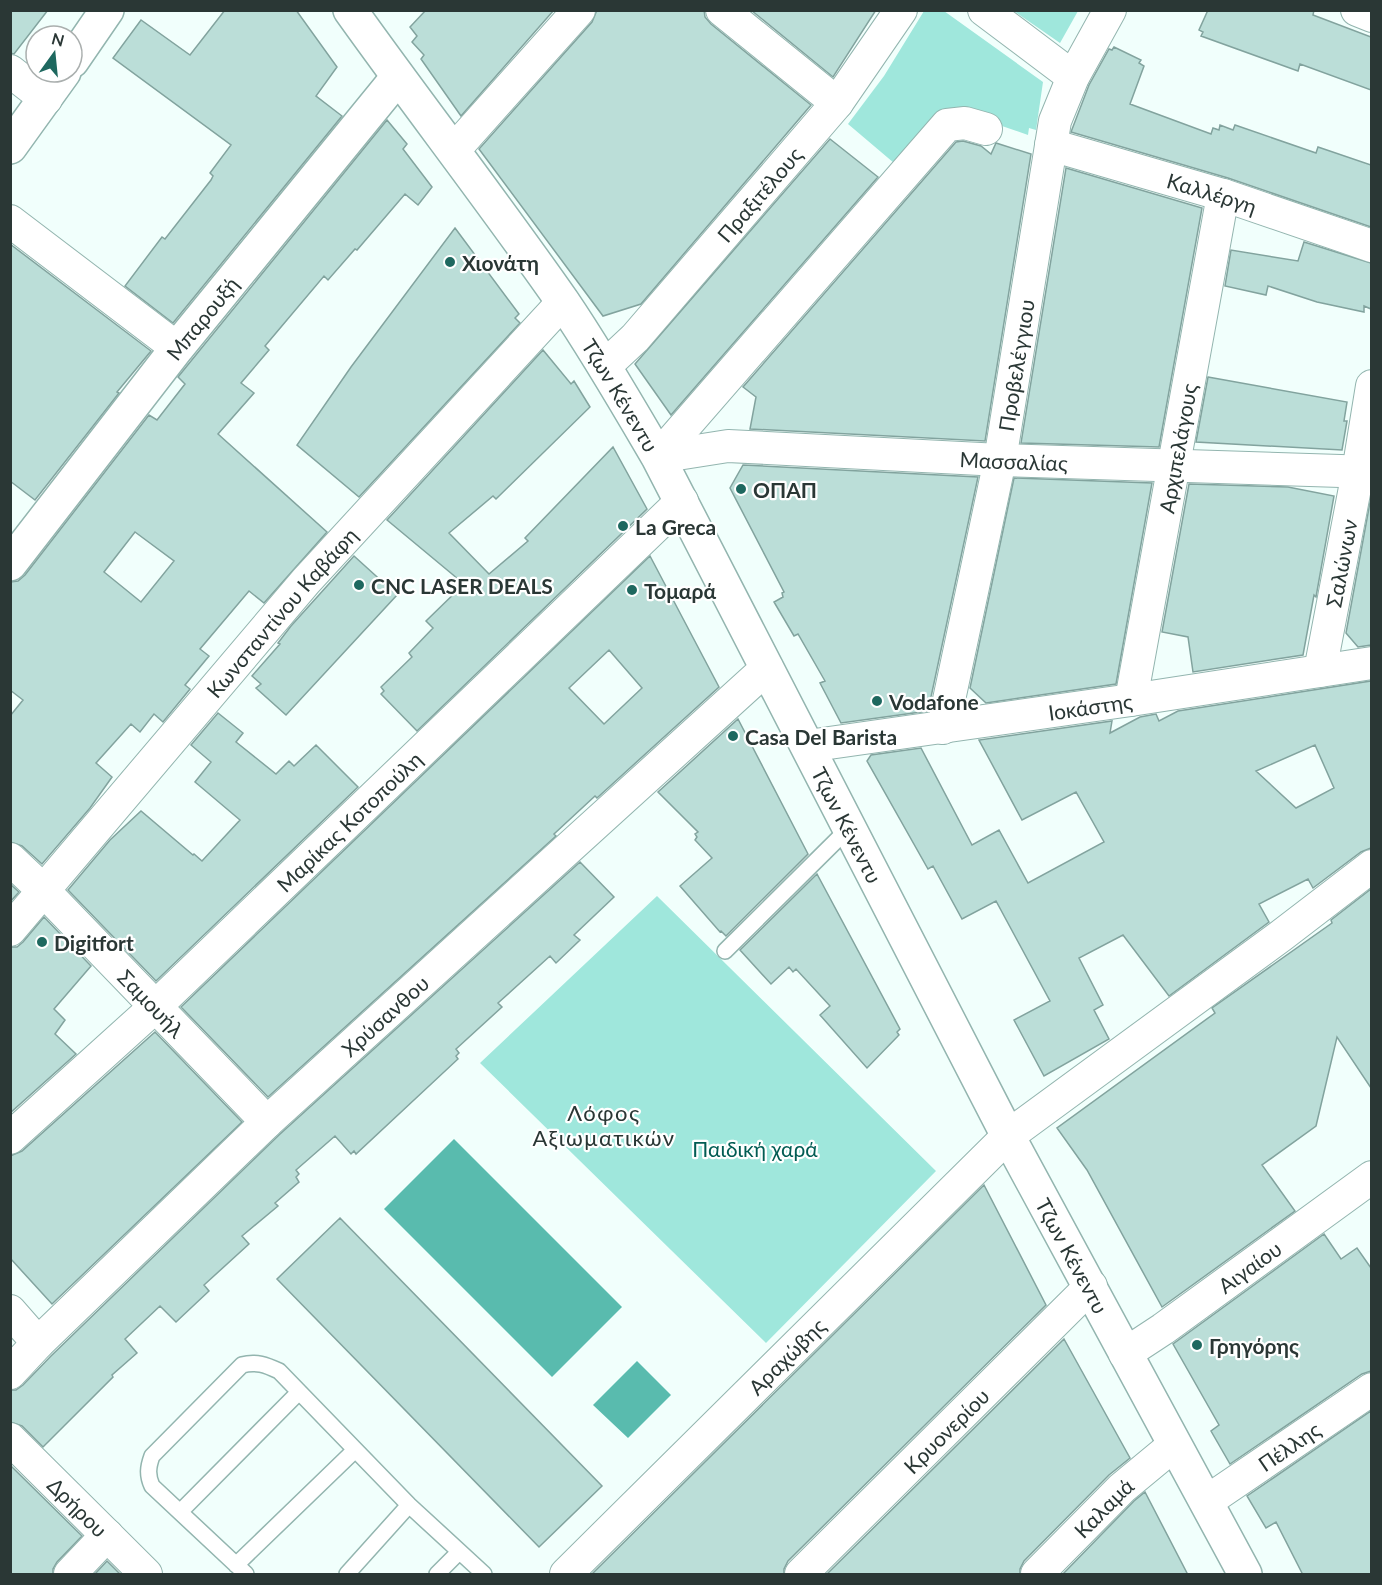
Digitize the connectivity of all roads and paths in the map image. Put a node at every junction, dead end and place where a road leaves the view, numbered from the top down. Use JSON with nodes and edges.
{"nodes":[{"id":1,"x":107,"y":10,"type":"edge"},
{"id":2,"x":350,"y":10,"type":"edge"},
{"id":3,"x":579,"y":10,"type":"edge"},
{"id":4,"x":722,"y":10,"type":"edge"},
{"id":5,"x":901,"y":10,"type":"edge"},
{"id":6,"x":984,"y":10,"type":"edge"},
{"id":7,"x":1110,"y":10,"type":"edge"},
{"id":8,"x":1357,"y":10,"type":"edge"},
{"id":9,"x":1371,"y":16,"type":"edge"},
{"id":10,"x":84,"y":44,"type":"edge"},
{"id":11,"x":10,"y":71,"type":"edge"},
{"id":12,"x":398,"y":77,"type":"junction"},
{"id":13,"x":1072,"y":77,"type":"junction"},
{"id":14,"x":56,"y":84,"type":"edge"},
{"id":15,"x":46,"y":99,"type":"junction"},
{"id":16,"x":837,"y":103,"type":"junction"},
{"id":17,"x":986,"y":129,"type":"dead end"},
{"id":18,"x":1051,"y":145,"type":"junction"},
{"id":19,"x":10,"y":147,"type":"edge"},
{"id":20,"x":454,"y":150,"type":"junction"},
{"id":21,"x":1223,"y":195,"type":"junction"},
{"id":22,"x":10,"y":221,"type":"edge"},
{"id":23,"x":1371,"y":246,"type":"edge"},
{"id":24,"x":563,"y":302,"type":"junction"},
{"id":25,"x":177,"y":348,"type":"junction"},
{"id":26,"x":605,"y":366,"type":"junction"},
{"id":27,"x":1371,"y":386,"type":"edge"},
{"id":28,"x":658,"y":457,"type":"junction"},
{"id":29,"x":1000,"y":460,"type":"junction"},
{"id":30,"x":1173,"y":466,"type":"junction"},
{"id":31,"x":1365,"y":472,"type":"edge"},
{"id":32,"x":682,"y":501,"type":"junction"},
{"id":33,"x":10,"y":564,"type":"edge"},
{"id":34,"x":1371,"y":663,"type":"edge"},
{"id":35,"x":767,"y":668,"type":"junction"},
{"id":36,"x":1320,"y":671,"type":"junction"},
{"id":37,"x":1131,"y":700,"type":"junction"},
{"id":38,"x":942,"y":728,"type":"junction"},
{"id":39,"x":808,"y":746,"type":"junction"},
{"id":40,"x":849,"y":828,"type":"junction"},
{"id":41,"x":10,"y":859,"type":"edge"},
{"id":42,"x":1371,"y":866,"type":"edge"},
{"id":43,"x":44,"y":891,"type":"junction"},
{"id":44,"x":10,"y":930,"type":"edge"},
{"id":45,"x":725,"y":951,"type":"dead end"},
{"id":46,"x":156,"y":1006,"type":"junction"},
{"id":47,"x":267,"y":1122,"type":"junction"},
{"id":48,"x":1008,"y":1136,"type":"junction"},
{"id":49,"x":10,"y":1138,"type":"edge"},
{"id":50,"x":1371,"y":1177,"type":"edge"},
{"id":51,"x":1091,"y":1286,"type":"junction"},
{"id":52,"x":10,"y":1311,"type":"edge"},
{"id":53,"x":38,"y":1343,"type":"junction"},
{"id":54,"x":1125,"y":1354,"type":"junction"},
{"id":55,"x":10,"y":1373,"type":"edge"},
{"id":56,"x":1371,"y":1389,"type":"edge"},
{"id":57,"x":299,"y":1392,"type":"junction"},
{"id":58,"x":10,"y":1439,"type":"edge"},
{"id":59,"x":1174,"y":1445,"type":"junction"},
{"id":60,"x":355,"y":1450,"type":"junction"},
{"id":61,"x":1206,"y":1502,"type":"junction"},
{"id":62,"x":409,"y":1505,"type":"junction"},
{"id":63,"x":180,"y":1512,"type":"junction"},
{"id":64,"x":107,"y":1534,"type":"junction"},
{"id":65,"x":459,"y":1552,"type":"junction"},
{"id":66,"x":241,"y":1570,"type":"edge"},
{"id":67,"x":70,"y":1575,"type":"edge"},
{"id":68,"x":146,"y":1575,"type":"edge"},
{"id":69,"x":347,"y":1575,"type":"edge"},
{"id":70,"x":437,"y":1575,"type":"edge"},
{"id":71,"x":484,"y":1575,"type":"edge"},
{"id":72,"x":566,"y":1575,"type":"edge"},
{"id":73,"x":801,"y":1575,"type":"edge"},
{"id":74,"x":1037,"y":1575,"type":"edge"},
{"id":75,"x":1245,"y":1575,"type":"edge"}],
"edges":[{"from":1,"to":10,"type":"street"},
{"from":2,"to":12,"type":"street","name":"Τζων Κένεντυ"},
{"from":3,"to":20,"type":"street"},
{"from":4,"to":16,"type":"street"},
{"from":5,"to":16,"type":"street","name":"Πραξιτέλους"},
{"from":6,"to":13,"type":"street"},
{"from":7,"to":13,"type":"street","name":"Προβελέγγιου"},
{"from":8,"to":9,"type":"street"},
{"from":11,"to":15,"type":"street"},
{"from":12,"to":20,"type":"street","name":"Τζων Κένεντυ"},
{"from":12,"to":25,"type":"street","name":"Μπαρουξή"},
{"from":13,"to":18,"type":"street","name":"Προβελέγγιου"},
{"from":14,"to":15,"type":"street"},
{"from":15,"to":19,"type":"street"},
{"from":16,"to":26,"type":"street","name":"Πραξιτέλους"},
{"from":17,"to":28,"type":"street"},
{"from":18,"to":21,"type":"street","name":"Καλλέργη"},
{"from":18,"to":29,"type":"street","name":"Προβελέγγιου"},
{"from":20,"to":24,"type":"street","name":"Τζων Κένεντυ"},
{"from":21,"to":23,"type":"street","name":"Καλλέργη"},
{"from":21,"to":30,"type":"street","name":"Αρχιπελάγους"},
{"from":22,"to":25,"type":"street"},
{"from":24,"to":26,"type":"street","name":"Τζων Κένεντυ"},
{"from":24,"to":43,"type":"street","name":"Κωνσταντίνου Καβάφη"},
{"from":25,"to":33,"type":"street","name":"Μπαρουξή"},
{"from":26,"to":28,"type":"street","name":"Τζων Κένεντυ"},
{"from":27,"to":31,"type":"street","name":"Σαλώνων"},
{"from":28,"to":29,"type":"street","name":"Μασσαλίας"},
{"from":28,"to":32,"type":"street","name":"Τζων Κένεντυ"},
{"from":29,"to":30,"type":"street","name":"Μασσαλίας"},
{"from":29,"to":38,"type":"street","name":"Προβελέγγιου"},
{"from":30,"to":31,"type":"street","name":"Μασσαλίας"},
{"from":30,"to":37,"type":"street","name":"Αρχιπελάγους"},
{"from":31,"to":36,"type":"street","name":"Σαλώνων"},
{"from":32,"to":35,"type":"street","name":"Τζων Κένεντυ"},
{"from":32,"to":46,"type":"street","name":"Μαρίκας Κοτοπούλη"},
{"from":34,"to":36,"type":"street","name":"Ιοκάστης"},
{"from":35,"to":39,"type":"street","name":"Τζων Κένεντυ"},
{"from":35,"to":47,"type":"street","name":"Χρύσανθου"},
{"from":36,"to":37,"type":"street","name":"Ιοκάστης"},
{"from":37,"to":38,"type":"street","name":"Ιοκάστης"},
{"from":38,"to":39,"type":"street","name":"Ιοκάστης"},
{"from":39,"to":40,"type":"street","name":"Τζων Κένεντυ"},
{"from":40,"to":45,"type":"lane"},
{"from":40,"to":48,"type":"street","name":"Τζων Κένεντυ"},
{"from":41,"to":43,"type":"street","name":"Σαμουήλ"},
{"from":42,"to":48,"type":"street","name":"Αραχώβης"},
{"from":43,"to":44,"type":"street","name":"Κωνσταντίνου Καβάφη"},
{"from":43,"to":46,"type":"street","name":"Σαμουήλ"},
{"from":46,"to":47,"type":"street","name":"Σαμουήλ"},
{"from":46,"to":49,"type":"street","name":"Μαρίκας Κοτοπούλη"},
{"from":47,"to":53,"type":"street","name":"Χρύσανθου"},
{"from":48,"to":51,"type":"street","name":"Τζων Κένεντυ"},
{"from":48,"to":72,"type":"street","name":"Αραχώβης"},
{"from":50,"to":54,"type":"street","name":"Αιγαίου"},
{"from":51,"to":54,"type":"street","name":"Τζων Κένεντυ"},
{"from":51,"to":73,"type":"street","name":"Κρυονερίου"},
{"from":52,"to":53,"type":"street"},
{"from":53,"to":55,"type":"street","name":"Χρύσανθου"},
{"from":54,"to":59,"type":"street","name":"Τζων Κένεντυ"},
{"from":56,"to":61,"type":"street","name":"Πέλλης"},
{"from":57,"to":60,"type":"lane"},
{"from":57,"to":63,"type":"lane"},
{"from":57,"to":63,"type":"lane"},
{"from":58,"to":64,"type":"street","name":"Δρήρου"},
{"from":59,"to":61,"type":"street","name":"Τζων Κένεντυ"},
{"from":59,"to":74,"type":"street","name":"Καλαμά"},
{"from":60,"to":62,"type":"lane"},
{"from":60,"to":66,"type":"lane"},
{"from":61,"to":75,"type":"street","name":"Τζων Κένεντυ"},
{"from":62,"to":65,"type":"lane"},
{"from":62,"to":69,"type":"lane"},
{"from":63,"to":66,"type":"lane"},
{"from":64,"to":67,"type":"street"},
{"from":64,"to":68,"type":"street","name":"Δρήρου"},
{"from":65,"to":70,"type":"lane"},
{"from":65,"to":71,"type":"lane"}]}
